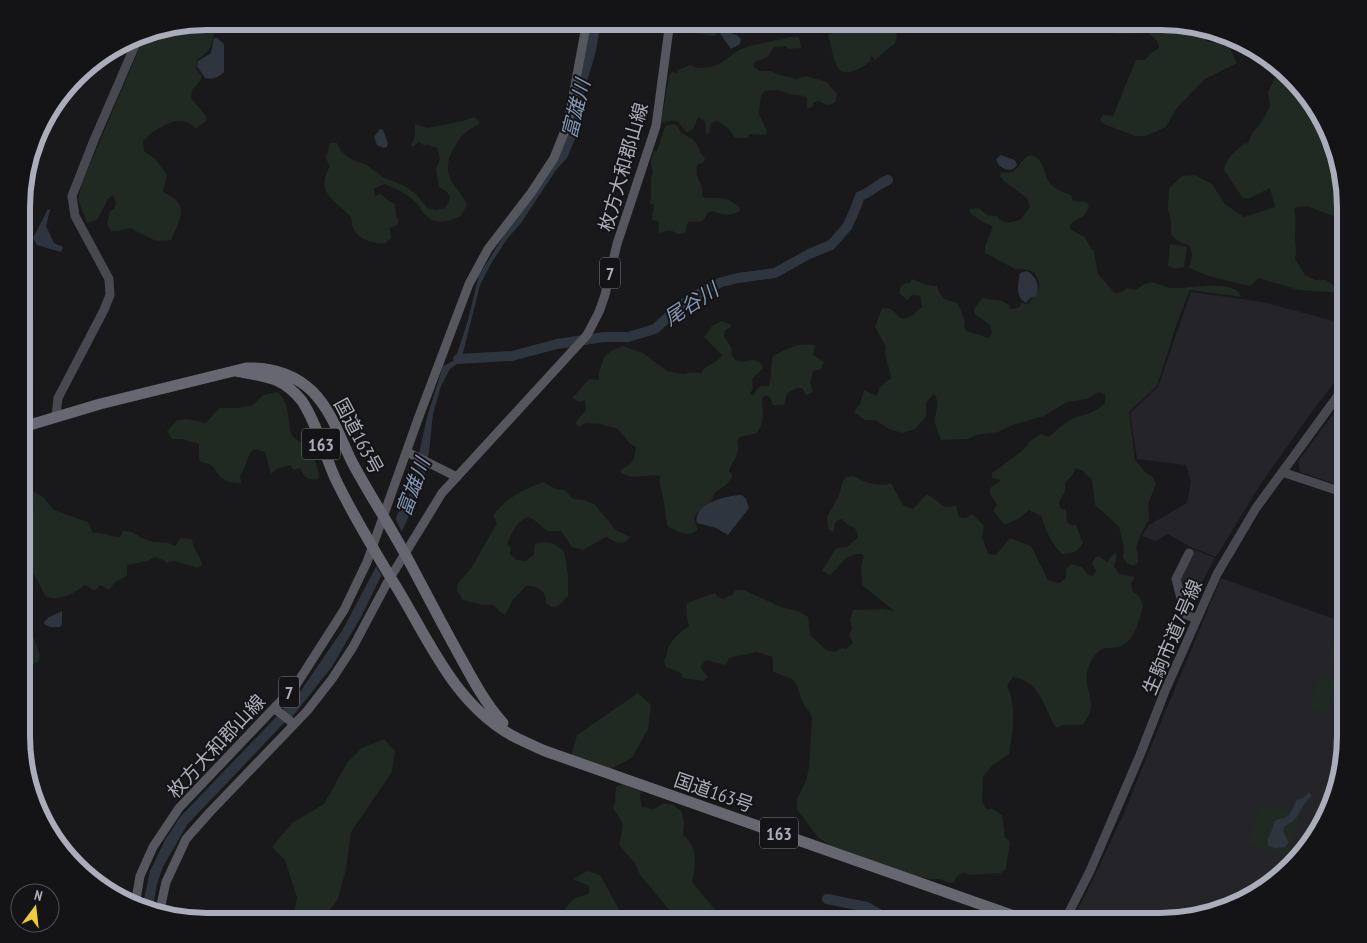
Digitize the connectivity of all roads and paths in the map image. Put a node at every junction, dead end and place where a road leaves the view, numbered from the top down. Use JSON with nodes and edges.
{"nodes":[{"id":1,"x":585,"y":30,"type":"edge"},
{"id":2,"x":669,"y":30,"type":"edge"},
{"id":3,"x":135,"y":45,"type":"edge"},
{"id":4,"x":236,"y":371,"type":"junction"},
{"id":5,"x":1337,"y":397,"type":"edge"},
{"id":6,"x":56,"y":416,"type":"junction"},
{"id":7,"x":30,"y":424,"type":"edge"},
{"id":8,"x":411,"y":453,"type":"junction"},
{"id":9,"x":1282,"y":472,"type":"junction"},
{"id":10,"x":457,"y":477,"type":"junction"},
{"id":11,"x":1337,"y":490,"type":"edge"},
{"id":12,"x":372,"y":498,"type":"junction"},
{"id":13,"x":390,"y":498,"type":"junction"},
{"id":14,"x":385,"y":521,"type":"junction"},
{"id":15,"x":402,"y":549,"type":"junction"},
{"id":16,"x":373,"y":550,"type":"junction"},
{"id":17,"x":1189,"y":552,"type":"dead end"},
{"id":18,"x":389,"y":575,"type":"junction"},
{"id":19,"x":401,"y":595,"type":"junction"},
{"id":20,"x":380,"y":596,"type":"junction"},
{"id":21,"x":1197,"y":619,"type":"junction"},
{"id":22,"x":274,"y":709,"type":"junction"},
{"id":23,"x":294,"y":724,"type":"junction"},
{"id":24,"x":528,"y":743,"type":"junction"},
{"id":25,"x":136,"y":899,"type":"edge"},
{"id":26,"x":161,"y":907,"type":"edge"},
{"id":27,"x":1005,"y":913,"type":"edge"},
{"id":28,"x":1069,"y":913,"type":"edge"}],
"edges":[{"from":1,"to":8,"type":"main road","name":"枚方大和郡山線","number":"7"},
{"from":2,"to":10,"type":"main road","name":"枚方大和郡山線","number":"7"},
{"from":3,"to":6,"type":"street"},
{"from":4,"to":6,"type":"highway","name":"国道163号","number":"163"},
{"from":4,"to":12,"type":"highway","name":"国道163号","number":"163"},
{"from":4,"to":16,"type":"highway","name":"国道163号","number":"163"},
{"from":5,"to":9,"type":"street","name":"生駒市道7号線"},
{"from":6,"to":7,"type":"highway","name":"国道163号","number":"163"},
{"from":8,"to":10,"type":"main road"},
{"from":8,"to":13,"type":"main road","name":"枚方大和郡山線","number":"7"},
{"from":9,"to":11,"type":"street"},
{"from":9,"to":21,"type":"street","name":"生駒市道7号線"},
{"from":10,"to":15,"type":"main road","name":"枚方大和郡山線","number":"7"},
{"from":12,"to":13,"type":"main road"},
{"from":12,"to":14,"type":"highway","name":"国道163号","number":"163"},
{"from":13,"to":14,"type":"main road","name":"枚方大和郡山線","number":"7"},
{"from":14,"to":15,"type":"highway","name":"国道163号","number":"163"},
{"from":14,"to":16,"type":"main road","name":"枚方大和郡山線","number":"7"},
{"from":15,"to":18,"type":"main road","name":"枚方大和郡山線","number":"7"},
{"from":15,"to":24,"type":"highway","name":"国道163号","number":"163"},
{"from":16,"to":18,"type":"highway","name":"国道163号","number":"163"},
{"from":16,"to":22,"type":"main road","name":"枚方大和郡山線","number":"7"},
{"from":17,"to":21,"type":"street"},
{"from":18,"to":19,"type":"highway","name":"国道163号","number":"163"},
{"from":18,"to":20,"type":"main road","name":"枚方大和郡山線","number":"7"},
{"from":19,"to":20,"type":"main road"},
{"from":19,"to":24,"type":"highway","name":"国道163号","number":"163"},
{"from":20,"to":23,"type":"main road","name":"枚方大和郡山線","number":"7"},
{"from":21,"to":28,"type":"street","name":"生駒市道7号線"},
{"from":22,"to":23,"type":"main road"},
{"from":22,"to":25,"type":"main road","name":"枚方大和郡山線","number":"7"},
{"from":23,"to":26,"type":"main road","name":"枚方大和郡山線","number":"7"},
{"from":24,"to":27,"type":"highway","name":"国道163号","number":"163"}]}
